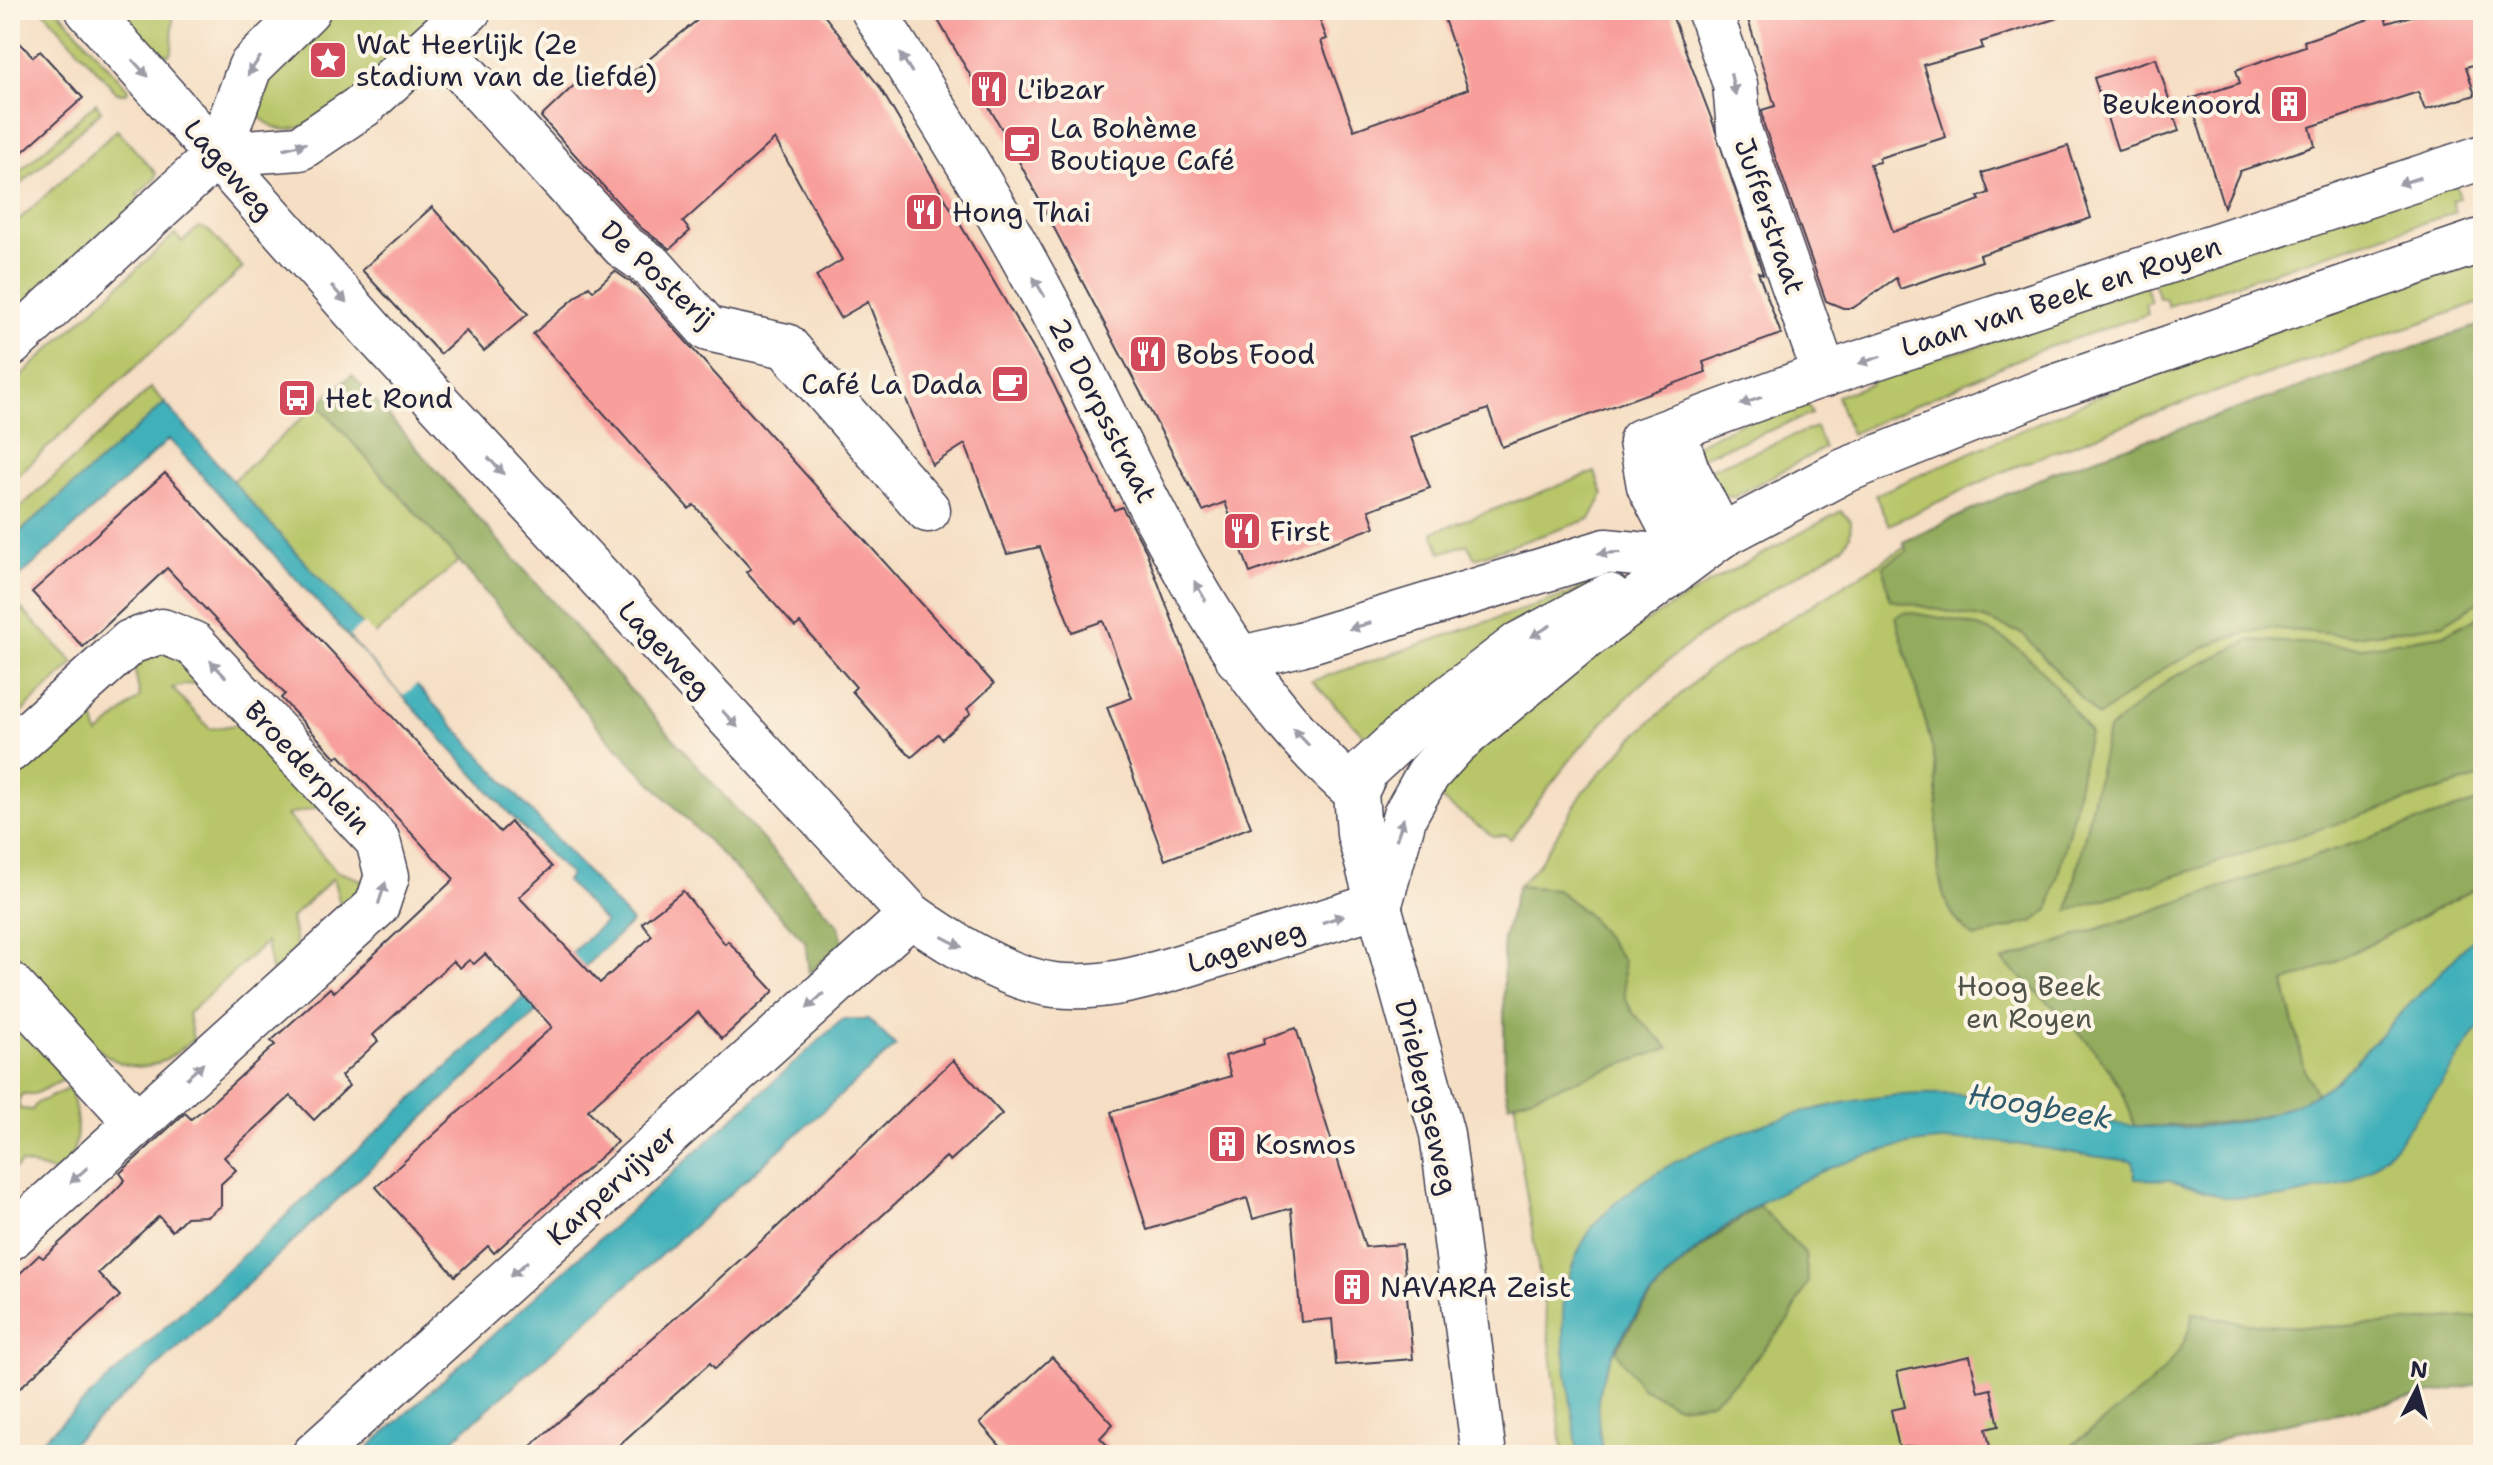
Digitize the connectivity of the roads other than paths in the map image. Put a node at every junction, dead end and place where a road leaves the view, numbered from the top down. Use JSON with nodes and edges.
{"nodes":[{"id":1,"x":88,"y":10,"type":"edge"},
{"id":2,"x":308,"y":10,"type":"edge"},
{"id":3,"x":469,"y":10,"type":"edge"},
{"id":4,"x":873,"y":10,"type":"edge"},
{"id":5,"x":1709,"y":10,"type":"edge"},
{"id":6,"x":435,"y":41,"type":"junction"},
{"id":7,"x":218,"y":154,"type":"junction"},
{"id":8,"x":2483,"y":157,"type":"edge"},
{"id":9,"x":2483,"y":240,"type":"edge"},
{"id":10,"x":10,"y":345,"type":"edge"},
{"id":11,"x":1825,"y":375,"type":"junction"},
{"id":12,"x":928,"y":510,"type":"dead end"},
{"id":13,"x":1704,"y":547,"type":"junction"},
{"id":14,"x":1238,"y":659,"type":"junction"},
{"id":15,"x":10,"y":750,"type":"edge"},
{"id":16,"x":1356,"y":792,"type":"junction"},
{"id":17,"x":1380,"y":904,"type":"junction"},
{"id":18,"x":911,"y":915,"type":"junction"},
{"id":19,"x":10,"y":984,"type":"edge"},
{"id":20,"x":137,"y":1123,"type":"junction"},
{"id":21,"x":10,"y":1238,"type":"edge"},
{"id":22,"x":314,"y":1455,"type":"edge"},
{"id":23,"x":1484,"y":1455,"type":"edge"}],
"edges":[{"from":1,"to":7,"type":"main road","name":"Lageweg","one_way":true},
{"from":2,"to":7,"type":"main road","one_way":true},
{"from":3,"to":6,"type":"main road"},
{"from":14,"to":4,"type":"main road","name":"2e Dorpsstraat","one_way":true},
{"from":5,"to":11,"type":"main road","name":"Jufferstraat","one_way":true},
{"from":7,"to":6,"type":"main road","one_way":true},
{"from":6,"to":12,"type":"main road","name":"De Posterij"},
{"from":7,"to":10,"type":"main road"},
{"from":7,"to":18,"type":"main road","name":"Lageweg","one_way":true},
{"from":8,"to":11,"type":"main road","name":"Laan van Beek en Royen","one_way":true},
{"from":9,"to":13,"type":"main road"},
{"from":11,"to":13,"type":"main road","name":"Laan van Beek en Royen","one_way":true},
{"from":13,"to":14,"type":"main road","one_way":true},
{"from":13,"to":16,"type":"main road","one_way":true},
{"from":17,"to":13,"type":"main road","one_way":true},
{"from":16,"to":14,"type":"main road","name":"2e Dorpsstraat","one_way":true},
{"from":20,"to":15,"type":"main road","name":"Broederplein","one_way":true},
{"from":16,"to":17,"type":"main road","name":"Driebergseweg"},
{"from":18,"to":17,"type":"main road","name":"Lageweg","one_way":true},
{"from":17,"to":23,"type":"main road","name":"Driebergseweg"},
{"from":18,"to":22,"type":"main road","name":"Karpervijver","one_way":true},
{"from":19,"to":20,"type":"main road"},
{"from":20,"to":21,"type":"main road","name":"Broederplein","one_way":true}]}
